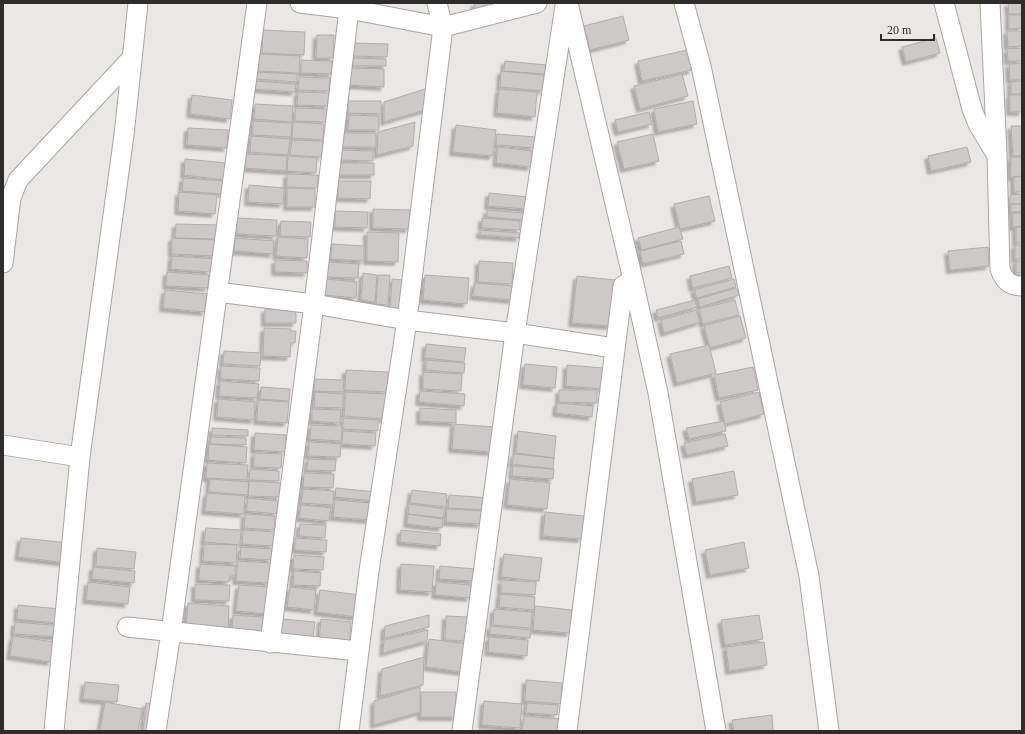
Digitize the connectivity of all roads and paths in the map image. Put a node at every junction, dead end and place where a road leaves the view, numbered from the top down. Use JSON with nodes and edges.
{"nodes":[{"id":1,"x":138,"y":3,"type":"edge"},
{"id":2,"x":257,"y":3,"type":"edge"},
{"id":3,"x":300,"y":3,"type":"edge"},
{"id":4,"x":437,"y":3,"type":"edge"},
{"id":5,"x":537,"y":3,"type":"edge"},
{"id":6,"x":566,"y":3,"type":"edge"},
{"id":7,"x":684,"y":3,"type":"edge"},
{"id":8,"x":944,"y":3,"type":"edge"},
{"id":9,"x":990,"y":3,"type":"edge"},
{"id":10,"x":349,"y":9,"type":"junction"},
{"id":11,"x":443,"y":27,"type":"junction"},
{"id":12,"x":132,"y":58,"type":"junction"},
{"id":13,"x":997,"y":155,"type":"junction"},
{"id":14,"x":3,"y":263,"type":"edge"},
{"id":15,"x":633,"y":280,"type":"junction"},
{"id":16,"x":1022,"y":286,"type":"edge"},
{"id":17,"x":217,"y":292,"type":"junction"},
{"id":18,"x":314,"y":304,"type":"junction"},
{"id":19,"x":407,"y":320,"type":"junction"},
{"id":20,"x":515,"y":333,"type":"junction"},
{"id":21,"x":614,"y":348,"type":"junction"},
{"id":22,"x":3,"y":445,"type":"edge"},
{"id":23,"x":80,"y":457,"type":"junction"},
{"id":24,"x":127,"y":627,"type":"dead end"},
{"id":25,"x":171,"y":632,"type":"junction"},
{"id":26,"x":270,"y":643,"type":"junction"},
{"id":27,"x":358,"y":651,"type":"junction"},
{"id":28,"x":54,"y":731,"type":"edge"},
{"id":29,"x":156,"y":731,"type":"edge"},
{"id":30,"x":349,"y":731,"type":"edge"},
{"id":31,"x":462,"y":731,"type":"edge"},
{"id":32,"x":566,"y":731,"type":"edge"},
{"id":33,"x":716,"y":731,"type":"edge"},
{"id":34,"x":829,"y":731,"type":"edge"}],
"edges":[{"from":1,"to":12,"type":"street"},
{"from":2,"to":17,"type":"street"},
{"from":3,"to":10,"type":"street"},
{"from":4,"to":11,"type":"street"},
{"from":5,"to":11,"type":"street"},
{"from":6,"to":15,"type":"street"},
{"from":6,"to":20,"type":"street"},
{"from":7,"to":34,"type":"street"},
{"from":8,"to":13,"type":"street"},
{"from":9,"to":13,"type":"street"},
{"from":10,"to":11,"type":"street"},
{"from":10,"to":18,"type":"street"},
{"from":11,"to":19,"type":"street"},
{"from":12,"to":14,"type":"street"},
{"from":12,"to":23,"type":"street"},
{"from":13,"to":16,"type":"street"},
{"from":15,"to":21,"type":"street"},
{"from":15,"to":33,"type":"street"},
{"from":17,"to":18,"type":"street"},
{"from":17,"to":25,"type":"street"},
{"from":18,"to":19,"type":"street"},
{"from":18,"to":26,"type":"street"},
{"from":19,"to":20,"type":"street"},
{"from":19,"to":27,"type":"street"},
{"from":20,"to":21,"type":"street"},
{"from":20,"to":31,"type":"street"},
{"from":21,"to":32,"type":"street"},
{"from":22,"to":23,"type":"street"},
{"from":23,"to":28,"type":"street"},
{"from":24,"to":25,"type":"street"},
{"from":25,"to":26,"type":"street"},
{"from":25,"to":29,"type":"street"},
{"from":26,"to":27,"type":"street"},
{"from":27,"to":30,"type":"street"}]}
